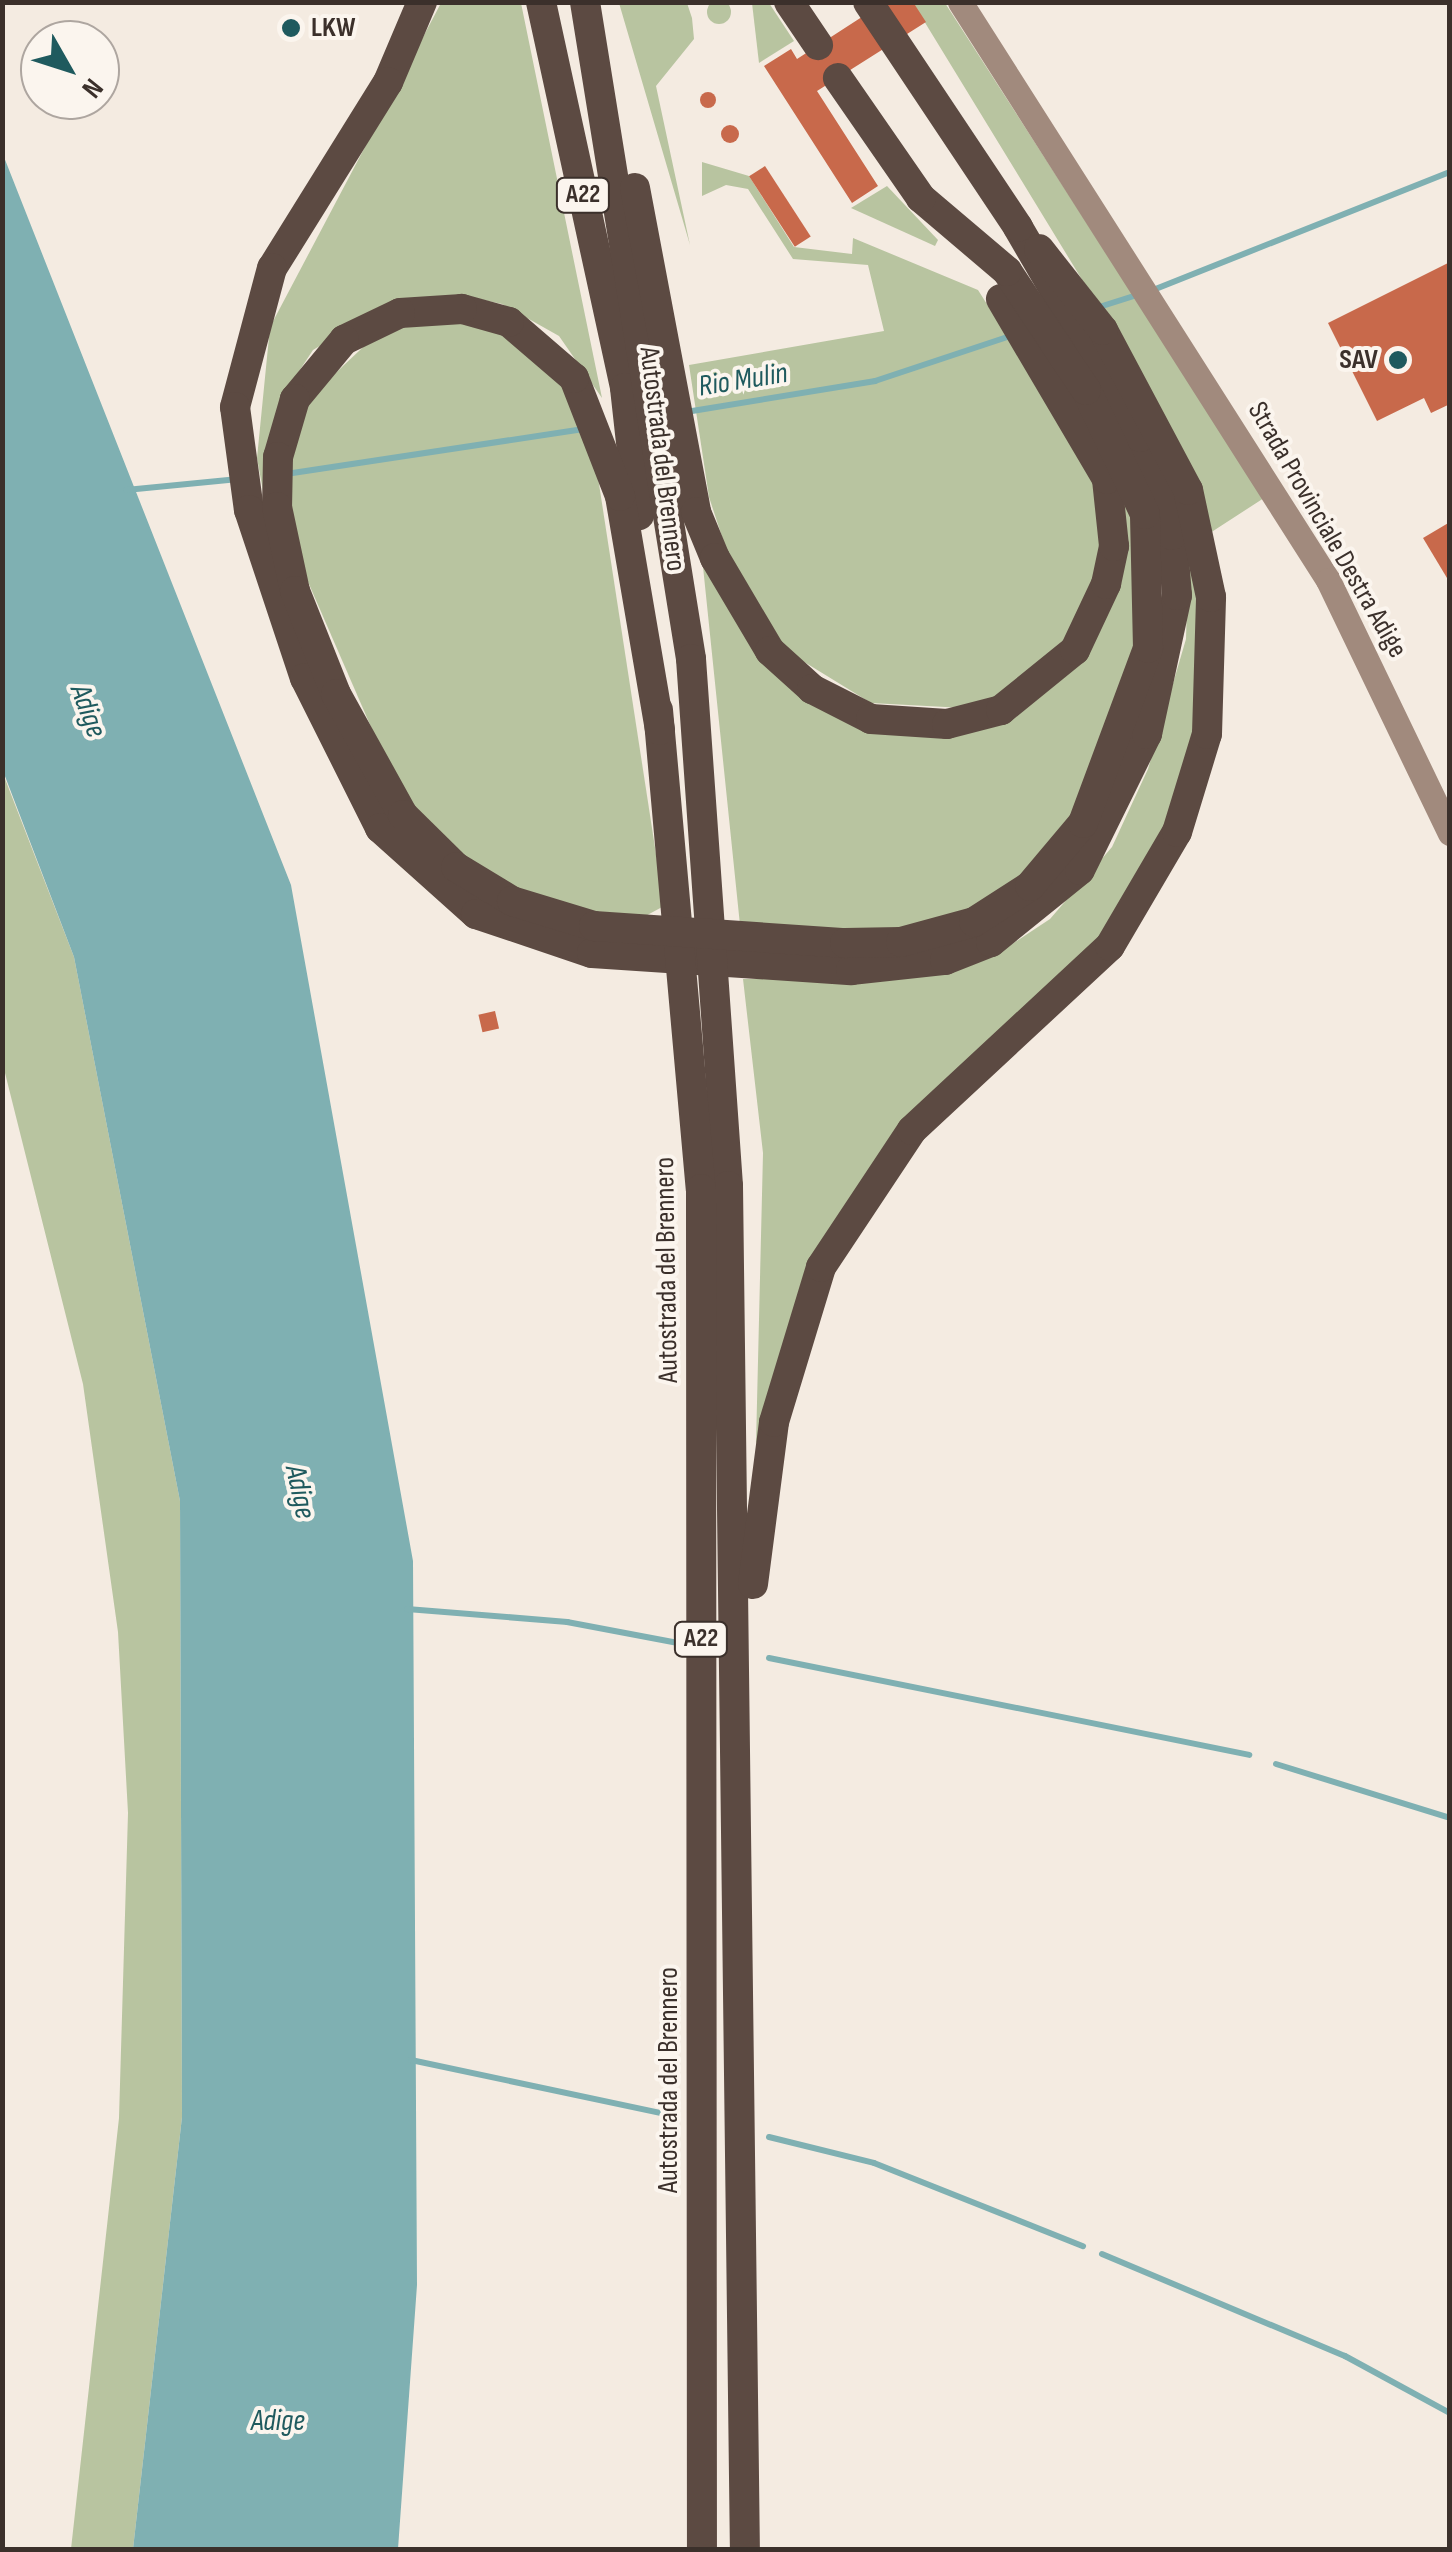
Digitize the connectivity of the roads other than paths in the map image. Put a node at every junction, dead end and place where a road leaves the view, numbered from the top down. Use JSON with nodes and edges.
{"nodes":[{"id":1,"x":422,"y":2,"type":"edge"},
{"id":2,"x":542,"y":2,"type":"edge"},
{"id":3,"x":586,"y":2,"type":"edge"},
{"id":4,"x":790,"y":2,"type":"edge"},
{"id":5,"x":868,"y":2,"type":"edge"},
{"id":6,"x":960,"y":2,"type":"edge"},
{"id":7,"x":818,"y":45,"type":"dead end"},
{"id":8,"x":838,"y":78,"type":"dead end"},
{"id":9,"x":1075,"y":350,"type":"junction"},
{"id":10,"x":651,"y":384,"type":"junction"},
{"id":11,"x":646,"y":449,"type":"junction"},
{"id":12,"x":263,"y":508,"type":"junction"},
{"id":13,"x":1450,"y":833,"type":"edge"},
{"id":14,"x":738,"y":1711,"type":"junction"},
{"id":15,"x":702,"y":2550,"type":"edge"},
{"id":16,"x":746,"y":2550,"type":"edge"}],
"edges":[{"from":1,"to":12,"type":"highway"},
{"from":2,"to":10,"type":"highway","name":"Autostrada del Brennero","number":"A22"},
{"from":3,"to":10,"type":"highway","name":"Autostrada del Brennero","number":"A22"},
{"from":4,"to":7,"type":"highway"},
{"from":5,"to":9,"type":"highway"},
{"from":6,"to":13,"type":"main road","name":"Strada Provinciale Destra Adige"},
{"from":8,"to":9,"type":"highway"},
{"from":9,"to":11,"type":"highway"},
{"from":9,"to":12,"type":"highway"},
{"from":9,"to":14,"type":"highway"},
{"from":10,"to":11,"type":"highway","name":"Autostrada del Brennero","number":"A22"},
{"from":10,"to":11,"type":"highway"},
{"from":11,"to":12,"type":"highway"},
{"from":11,"to":14,"type":"highway","name":"Autostrada del Brennero","number":"A22"},
{"from":11,"to":15,"type":"highway","name":"Autostrada del Brennero","number":"A22"},
{"from":14,"to":16,"type":"highway","name":"Autostrada del Brennero","number":"A22"}]}
